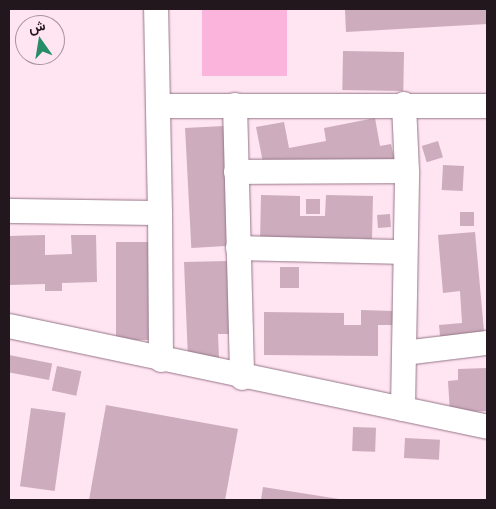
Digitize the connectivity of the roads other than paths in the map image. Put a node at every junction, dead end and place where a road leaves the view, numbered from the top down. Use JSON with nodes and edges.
{"nodes":[{"id":1,"x":156,"y":9,"type":"edge"},
{"id":2,"x":404,"y":104,"type":"junction"},
{"id":3,"x":158,"y":106,"type":"junction"},
{"id":4,"x":235,"y":106,"type":"junction"},
{"id":5,"x":487,"y":106,"type":"edge"},
{"id":6,"x":407,"y":171,"type":"junction"},
{"id":7,"x":236,"y":172,"type":"junction"},
{"id":8,"x":9,"y":211,"type":"edge"},
{"id":9,"x":160,"y":213,"type":"junction"},
{"id":10,"x":238,"y":248,"type":"junction"},
{"id":11,"x":405,"y":252,"type":"junction"},
{"id":12,"x":9,"y":326,"type":"edge"},
{"id":13,"x":487,"y":343,"type":"edge"},
{"id":14,"x":404,"y":353,"type":"junction"},
{"id":15,"x":161,"y":360,"type":"junction"},
{"id":16,"x":242,"y":378,"type":"junction"},
{"id":17,"x":403,"y":409,"type":"junction"},
{"id":18,"x":487,"y":427,"type":"edge"}],
"edges":[{"from":1,"to":3,"type":"street"},
{"from":2,"to":4,"type":"street"},
{"from":2,"to":5,"type":"street"},
{"from":2,"to":6,"type":"street"},
{"from":3,"to":4,"type":"street"},
{"from":3,"to":9,"type":"street"},
{"from":4,"to":7,"type":"street"},
{"from":6,"to":7,"type":"street"},
{"from":6,"to":11,"type":"street"},
{"from":7,"to":10,"type":"street"},
{"from":8,"to":9,"type":"street"},
{"from":9,"to":15,"type":"street"},
{"from":10,"to":11,"type":"street"},
{"from":10,"to":16,"type":"street"},
{"from":11,"to":14,"type":"street"},
{"from":12,"to":15,"type":"street"},
{"from":13,"to":14,"type":"street"},
{"from":14,"to":17,"type":"street"},
{"from":15,"to":16,"type":"street"},
{"from":16,"to":17,"type":"street"},
{"from":17,"to":18,"type":"street"}]}
